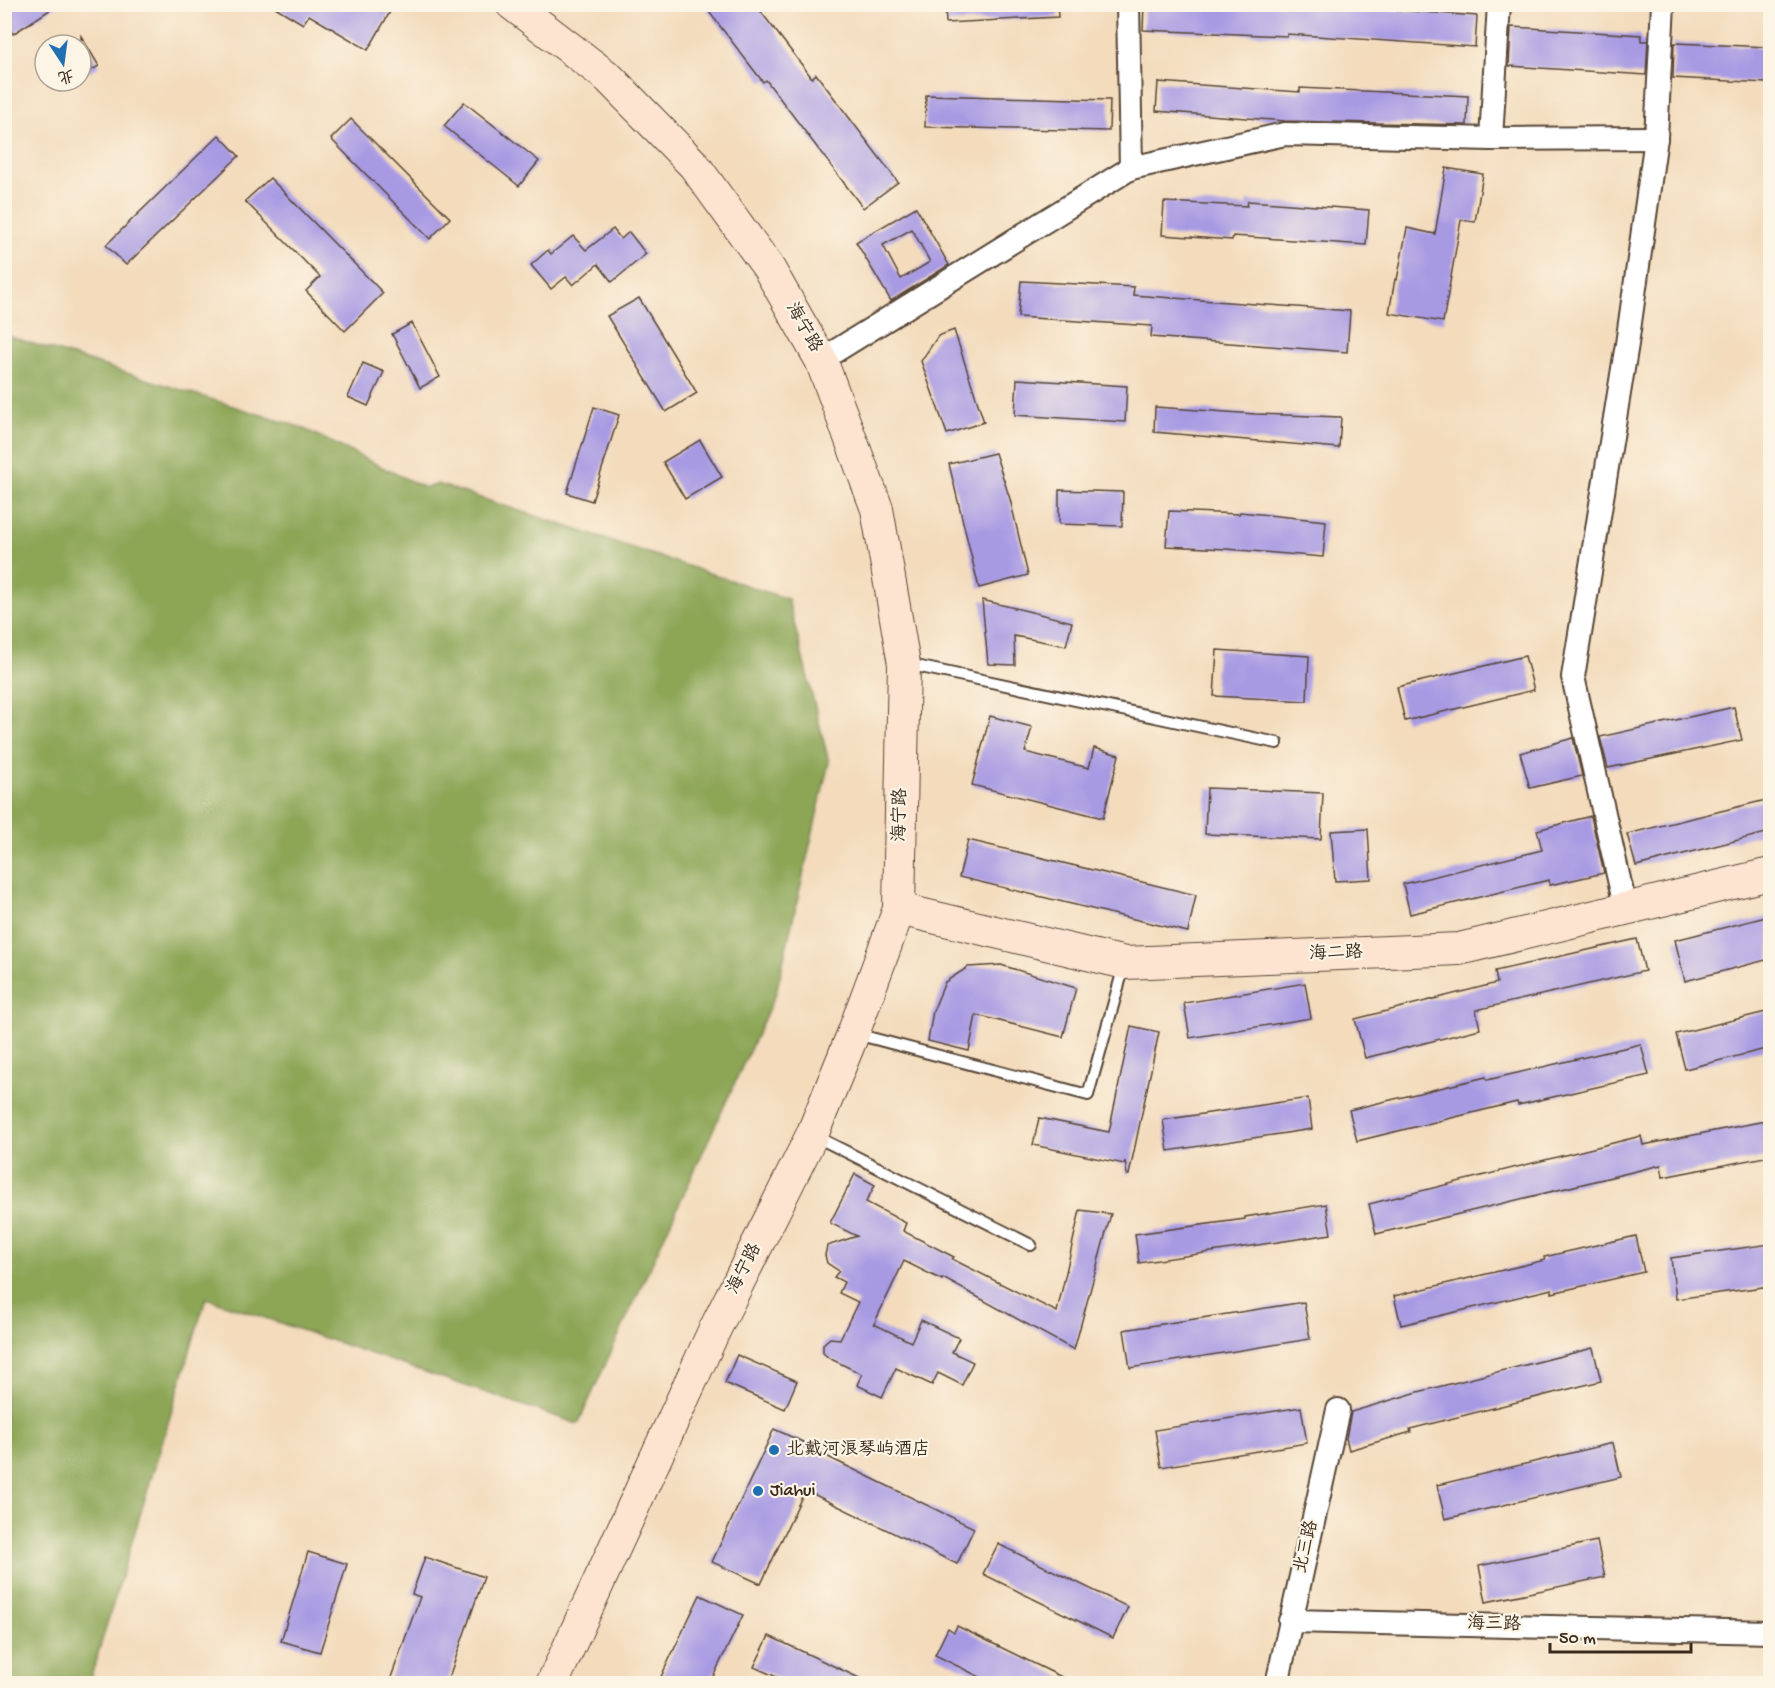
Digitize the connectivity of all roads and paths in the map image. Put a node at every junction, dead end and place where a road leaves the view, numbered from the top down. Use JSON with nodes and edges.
{"nodes":[{"id":1,"x":512,"y":4,"type":"edge"},
{"id":2,"x":1128,"y":4,"type":"edge"},
{"id":3,"x":1499,"y":4,"type":"edge"},
{"id":4,"x":1663,"y":4,"type":"edge"},
{"id":5,"x":1656,"y":138,"type":"junction"},
{"id":6,"x":1491,"y":139,"type":"junction"},
{"id":7,"x":1131,"y":168,"type":"junction"},
{"id":8,"x":821,"y":360,"type":"junction"},
{"id":9,"x":904,"y":664,"type":"junction"},
{"id":10,"x":1277,"y":743,"type":"dead end"},
{"id":11,"x":1770,"y":874,"type":"edge"},
{"id":12,"x":899,"y":909,"type":"junction"},
{"id":13,"x":1626,"y":910,"type":"junction"},
{"id":14,"x":1125,"y":963,"type":"junction"},
{"id":15,"x":853,"y":1034,"type":"junction"},
{"id":16,"x":812,"y":1135,"type":"junction"},
{"id":17,"x":1031,"y":1245,"type":"dead end"},
{"id":18,"x":1338,"y":1410,"type":"dead end"},
{"id":19,"x":1290,"y":1621,"type":"junction"},
{"id":20,"x":1770,"y":1632,"type":"edge"},
{"id":21,"x":552,"y":1683,"type":"edge"},
{"id":22,"x":1277,"y":1683,"type":"edge"}],
"edges":[{"from":1,"to":8,"type":"main road","name":"海宁路"},
{"from":2,"to":7,"type":"street"},
{"from":3,"to":6,"type":"street"},
{"from":4,"to":5,"type":"street"},
{"from":5,"to":6,"type":"street"},
{"from":5,"to":13,"type":"street"},
{"from":6,"to":7,"type":"street"},
{"from":7,"to":8,"type":"street"},
{"from":8,"to":9,"type":"main road","name":"海宁路"},
{"from":9,"to":10,"type":"lane"},
{"from":9,"to":12,"type":"main road","name":"海宁路"},
{"from":11,"to":13,"type":"main road","name":"海二路"},
{"from":12,"to":14,"type":"main road","name":"海二路"},
{"from":12,"to":15,"type":"main road","name":"海宁路"},
{"from":13,"to":14,"type":"main road","name":"海二路"},
{"from":14,"to":15,"type":"lane"},
{"from":15,"to":16,"type":"main road","name":"海宁路"},
{"from":16,"to":17,"type":"lane"},
{"from":16,"to":21,"type":"main road","name":"海宁路"},
{"from":18,"to":19,"type":"street","name":"北三路"},
{"from":19,"to":20,"type":"street","name":"海三路"},
{"from":19,"to":22,"type":"street","name":"北三路"}]}
